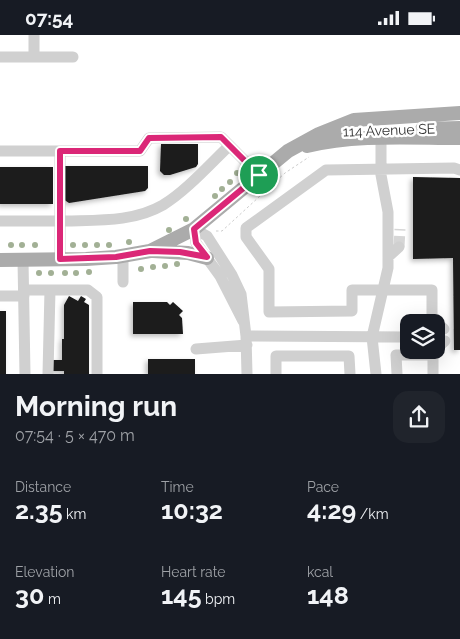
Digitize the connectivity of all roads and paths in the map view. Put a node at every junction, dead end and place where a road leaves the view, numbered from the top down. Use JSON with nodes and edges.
{"nodes":[{"id":1,"x":34,"y":35,"type":"edge"},
{"id":2,"x":0,"y":57,"type":"edge"},
{"id":3,"x":34,"y":57,"type":"junction"},
{"id":4,"x":73,"y":57,"type":"dead end"},
{"id":5,"x":460,"y":113,"type":"edge"},
{"id":6,"x":460,"y":128,"type":"edge"},
{"id":7,"x":319,"y":134,"type":"junction"},
{"id":8,"x":381,"y":138,"type":"junction"},
{"id":9,"x":460,"y":138,"type":"edge"},
{"id":10,"x":230,"y":146,"type":"junction"},
{"id":11,"x":0,"y":151,"type":"edge"},
{"id":12,"x":60,"y":151,"type":"junction"},
{"id":13,"x":288,"y":151,"type":"junction"},
{"id":14,"x":381,"y":169,"type":"junction"},
{"id":15,"x":460,"y":171,"type":"edge"},
{"id":16,"x":259,"y":175,"type":"junction"},
{"id":17,"x":388,"y":219,"type":"junction"},
{"id":18,"x":0,"y":221,"type":"edge"},
{"id":19,"x":60,"y":221,"type":"junction"},
{"id":20,"x":194,"y":229,"type":"junction"},
{"id":21,"x":400,"y":229,"type":"dead end"},
{"id":22,"x":399,"y":247,"type":"tunnel mouth"},
{"id":23,"x":150,"y":251,"type":"junction"},
{"id":24,"x":123,"y":255,"type":"junction"},
{"id":25,"x":207,"y":257,"type":"junction"},
{"id":26,"x":388,"y":257,"type":"junction"},
{"id":27,"x":23,"y":259,"type":"junction"},
{"id":28,"x":60,"y":259,"type":"junction"},
{"id":29,"x":0,"y":260,"type":"edge"},
{"id":30,"x":123,"y":282,"type":"dead end"},
{"id":31,"x":50,"y":290,"type":"junction"},
{"id":32,"x":383,"y":290,"type":"junction"},
{"id":33,"x":24,"y":293,"type":"junction"},
{"id":34,"x":0,"y":296,"type":"edge"},
{"id":35,"x":432,"y":314,"type":"edge"},
{"id":36,"x":244,"y":323,"type":"junction"},
{"id":37,"x":372,"y":337,"type":"junction"},
{"id":38,"x":400,"y":337,"type":"edge"},
{"id":39,"x":246,"y":341,"type":"junction"},
{"id":40,"x":196,"y":349,"type":"dead end"},
{"id":41,"x":400,"y":354,"type":"edge"},
{"id":42,"x":435,"y":359,"type":"edge"},
{"id":43,"x":24,"y":374,"type":"edge"},
{"id":44,"x":48,"y":374,"type":"edge"},
{"id":45,"x":97,"y":374,"type":"edge"},
{"id":46,"x":247,"y":374,"type":"edge"},
{"id":47,"x":276,"y":374,"type":"edge"},
{"id":48,"x":350,"y":374,"type":"edge"},
{"id":49,"x":376,"y":374,"type":"edge"},
{"id":50,"x":397,"y":374,"type":"edge"},
{"id":51,"x":433,"y":374,"type":"edge"}],
"edges":[{"from":1,"to":3,"type":"street"},
{"from":2,"to":3,"type":"street"},
{"from":3,"to":4,"type":"street"},
{"from":5,"to":7,"type":"main road","name":"114 Avenue SE"},
{"from":6,"to":7,"type":"main road","name":"114 Avenue SE"},
{"from":7,"to":13,"type":"main road","name":"114 Avenue SE"},
{"from":8,"to":9,"type":"main road"},
{"from":8,"to":13,"type":"main road"},
{"from":8,"to":14,"type":"street"},
{"from":10,"to":12,"type":"street"},
{"from":10,"to":16,"type":"street"},
{"from":10,"to":19,"type":"street"},
{"from":11,"to":12,"type":"street"},
{"from":12,"to":19,"type":"street"},
{"from":13,"to":16,"type":"main road","name":"114 Avenue SE"},
{"from":14,"to":15,"type":"street"},
{"from":14,"to":17,"type":"street"},
{"from":14,"to":32,"type":"street"},
{"from":16,"to":20,"type":"main road","name":"114 Avenue SE"},
{"from":17,"to":21,"type":"street"},
{"from":17,"to":26,"type":"street"},
{"from":18,"to":19,"type":"street"},
{"from":19,"to":28,"type":"street"},
{"from":20,"to":23,"type":"main road","name":"114 Avenue SE"},
{"from":20,"to":25,"type":"street"},
{"from":20,"to":36,"type":"street"},
{"from":22,"to":26,"type":"street"},
{"from":23,"to":24,"type":"main road","name":"114 Avenue SE"},
{"from":23,"to":25,"type":"main road"},
{"from":24,"to":28,"type":"main road","name":"114 Avenue SE"},
{"from":24,"to":30,"type":"street"},
{"from":25,"to":36,"type":"street"},
{"from":26,"to":32,"type":"street"},
{"from":27,"to":28,"type":"main road","name":"114 Avenue SE"},
{"from":27,"to":29,"type":"main road","name":"114 Avenue SE"},
{"from":27,"to":33,"type":"street"},
{"from":31,"to":33,"type":"street"},
{"from":31,"to":44,"type":"street"},
{"from":31,"to":45,"type":"street"},
{"from":32,"to":35,"type":"street"},
{"from":32,"to":37,"type":"street"},
{"from":33,"to":34,"type":"street"},
{"from":33,"to":43,"type":"street"},
{"from":36,"to":39,"type":"street"},
{"from":37,"to":38,"type":"street"},
{"from":37,"to":39,"type":"street"},
{"from":37,"to":49,"type":"street"},
{"from":39,"to":40,"type":"street"},
{"from":39,"to":46,"type":"street"},
{"from":41,"to":50,"type":"street"},
{"from":42,"to":51,"type":"street"},
{"from":47,"to":48,"type":"street"}]}
